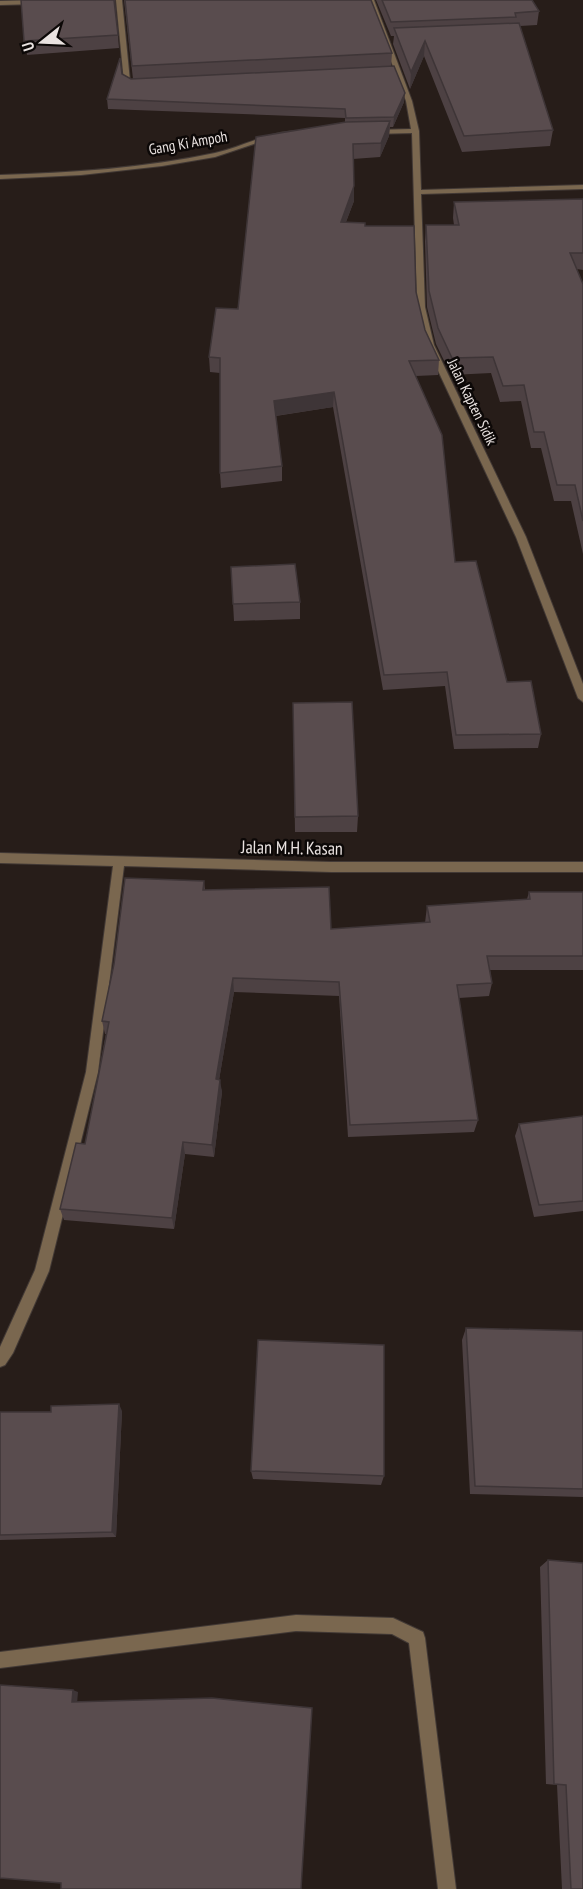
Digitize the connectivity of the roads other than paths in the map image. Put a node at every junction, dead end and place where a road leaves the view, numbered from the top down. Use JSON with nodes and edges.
{"nodes":[{"id":1,"x":119,"y":0,"type":"edge"},
{"id":2,"x":371,"y":0,"type":"edge"},
{"id":3,"x":41,"y":2,"type":"edge"},
{"id":4,"x":0,"y":3,"type":"edge"},
{"id":5,"x":387,"y":40,"type":"junction"},
{"id":6,"x":399,"y":40,"type":"edge"},
{"id":7,"x":387,"y":71,"type":"edge"},
{"id":8,"x":398,"y":71,"type":"junction"},
{"id":9,"x":150,"y":83,"type":"edge"},
{"id":10,"x":415,"y":131,"type":"junction"},
{"id":11,"x":360,"y":132,"type":"edge"},
{"id":12,"x":304,"y":133,"type":"edge"},
{"id":13,"x":0,"y":177,"type":"edge"},
{"id":14,"x":583,"y":187,"type":"edge"},
{"id":15,"x":418,"y":192,"type":"junction"},
{"id":16,"x":583,"y":698,"type":"edge"},
{"id":17,"x":0,"y":858,"type":"edge"},
{"id":18,"x":119,"y":862,"type":"junction"},
{"id":19,"x":583,"y":867,"type":"edge"},
{"id":20,"x":0,"y":1360,"type":"edge"},
{"id":21,"x":0,"y":1660,"type":"edge"},
{"id":22,"x":447,"y":1889,"type":"edge"}],
"edges":[{"from":1,"to":9,"type":"street"},
{"from":2,"to":5,"type":"street","name":"Jalan Kapten Sidik"},
{"from":3,"to":4,"type":"street"},
{"from":5,"to":6,"type":"street"},
{"from":5,"to":8,"type":"street","name":"Jalan Kapten Sidik"},
{"from":7,"to":8,"type":"street"},
{"from":8,"to":10,"type":"street","name":"Jalan Kapten Sidik"},
{"from":10,"to":11,"type":"street"},
{"from":10,"to":15,"type":"street","name":"Jalan Kapten Sidik"},
{"from":12,"to":13,"type":"street","name":"Gang Ki Ampoh"},
{"from":14,"to":15,"type":"street"},
{"from":15,"to":16,"type":"street","name":"Jalan Kapten Sidik"},
{"from":17,"to":18,"type":"street","name":"Jalan M.H. Kasan"},
{"from":18,"to":19,"type":"street","name":"Jalan M.H. Kasan"},
{"from":18,"to":20,"type":"street"},
{"from":21,"to":22,"type":"street"}]}
